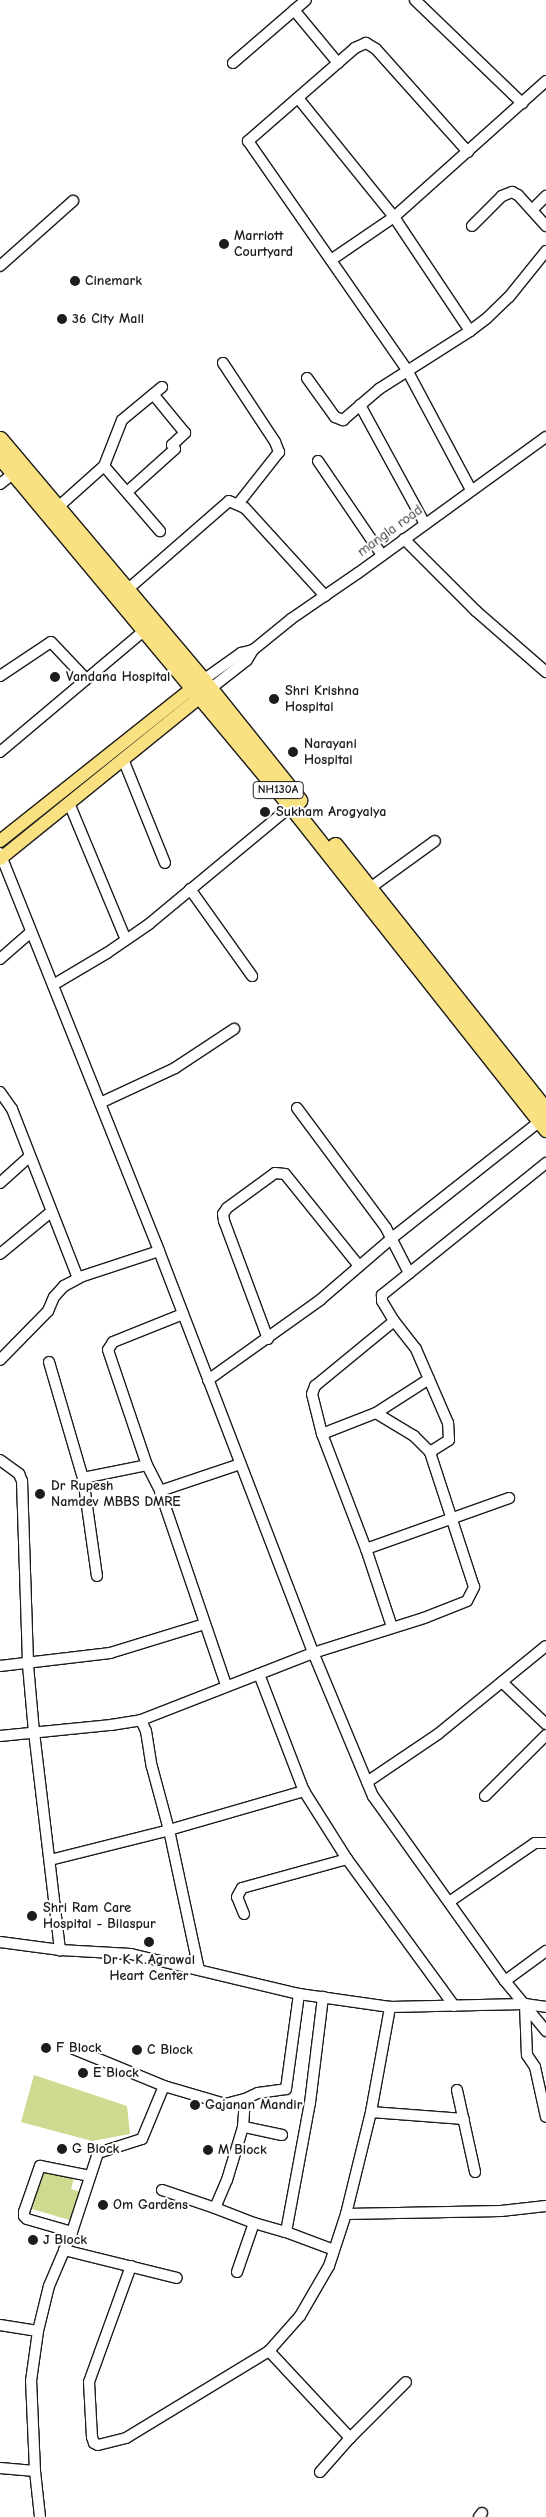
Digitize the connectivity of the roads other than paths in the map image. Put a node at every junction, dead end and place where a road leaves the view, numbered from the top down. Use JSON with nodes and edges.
{"nodes":[{"id":1,"x":306,"y":0,"type":"edge"},
{"id":2,"x":420,"y":2,"type":"edge"},
{"id":3,"x":294,"y":10,"type":"junction"},
{"id":4,"x":233,"y":63,"type":"dead end"},
{"id":5,"x":338,"y":63,"type":"junction"},
{"id":6,"x":546,"y":81,"type":"edge"},
{"id":7,"x":298,"y":98,"type":"junction"},
{"id":8,"x":522,"y":104,"type":"junction"},
{"id":9,"x":468,"y":152,"type":"junction"},
{"id":10,"x":546,"y":196,"type":"edge"},
{"id":11,"x":73,"y":201,"type":"dead end"},
{"id":12,"x":532,"y":210,"type":"junction"},
{"id":13,"x":394,"y":216,"type":"junction"},
{"id":14,"x":472,"y":226,"type":"dead end"},
{"id":15,"x":546,"y":226,"type":"edge"},
{"id":16,"x":546,"y":251,"type":"edge"},
{"id":17,"x":331,"y":260,"type":"junction"},
{"id":18,"x":0,"y":266,"type":"edge"},
{"id":19,"x":470,"y":331,"type":"junction"},
{"id":20,"x":224,"y":363,"type":"dead end"},
{"id":21,"x":407,"y":370,"type":"junction"},
{"id":22,"x":307,"y":378,"type":"dead end"},
{"id":23,"x":162,"y":387,"type":"dead end"},
{"id":24,"x":152,"y":394,"type":"junction"},
{"id":25,"x":360,"y":404,"type":"junction"},
{"id":26,"x":546,"y":437,"type":"edge"},
{"id":27,"x":0,"y":439,"type":"edge"},
{"id":28,"x":0,"y":458,"type":"edge"},
{"id":29,"x":318,"y":461,"type":"dead end"},
{"id":30,"x":104,"y":466,"type":"junction"},
{"id":31,"x":13,"y":474,"type":"junction"},
{"id":32,"x":0,"y":484,"type":"edge"},
{"id":33,"x":471,"y":490,"type":"junction"},
{"id":34,"x":127,"y":492,"type":"junction"},
{"id":35,"x":238,"y":504,"type":"junction"},
{"id":36,"x":50,"y":505,"type":"junction"},
{"id":37,"x":425,"y":524,"type":"junction"},
{"id":38,"x":160,"y":531,"type":"dead end"},
{"id":39,"x":404,"y":539,"type":"junction"},
{"id":40,"x":382,"y":555,"type":"junction"},
{"id":41,"x":127,"y":590,"type":"junction"},
{"id":42,"x":325,"y":596,"type":"junction"},
{"id":43,"x":145,"y":630,"type":"junction"},
{"id":44,"x":546,"y":672,"type":"edge"},
{"id":45,"x":0,"y":676,"type":"edge"},
{"id":46,"x":86,"y":679,"type":"junction"},
{"id":47,"x":201,"y":688,"type":"junction"},
{"id":48,"x":0,"y":752,"type":"edge"},
{"id":49,"x":123,"y":759,"type":"junction"},
{"id":50,"x":69,"y":804,"type":"junction"},
{"id":51,"x":291,"y":806,"type":"junction"},
{"id":52,"x":0,"y":841,"type":"edge"},
{"id":53,"x":435,"y":841,"type":"dead end"},
{"id":54,"x":1,"y":856,"type":"edge"},
{"id":55,"x":165,"y":864,"type":"dead end"},
{"id":56,"x":370,"y":888,"type":"junction"},
{"id":57,"x":190,"y":889,"type":"junction"},
{"id":58,"x":31,"y":932,"type":"junction"},
{"id":59,"x":126,"y":940,"type":"junction"},
{"id":60,"x":0,"y":959,"type":"edge"},
{"id":61,"x":420,"y":959,"type":"junction"},
{"id":62,"x":252,"y":976,"type":"dead end"},
{"id":63,"x":53,"y":985,"type":"junction"},
{"id":64,"x":234,"y":1029,"type":"dead end"},
{"id":65,"x":0,"y":1092,"type":"edge"},
{"id":66,"x":100,"y":1103,"type":"junction"},
{"id":67,"x":4,"y":1104,"type":"edge"},
{"id":68,"x":296,"y":1108,"type":"dead end"},
{"id":69,"x":544,"y":1120,"type":"edge"},
{"id":70,"x":30,"y":1156,"type":"junction"},
{"id":71,"x":546,"y":1163,"type":"edge"},
{"id":72,"x":0,"y":1183,"type":"edge"},
{"id":73,"x":52,"y":1210,"type":"junction"},
{"id":74,"x":392,"y":1238,"type":"junction"},
{"id":75,"x":159,"y":1251,"type":"junction"},
{"id":76,"x":0,"y":1254,"type":"edge"},
{"id":77,"x":360,"y":1266,"type":"junction"},
{"id":78,"x":409,"y":1273,"type":"junction"},
{"id":79,"x":78,"y":1278,"type":"junction"},
{"id":80,"x":183,"y":1314,"type":"junction"},
{"id":81,"x":394,"y":1321,"type":"junction"},
{"id":82,"x":268,"y":1339,"type":"junction"},
{"id":83,"x":0,"y":1360,"type":"edge"},
{"id":84,"x":49,"y":1362,"type":"dead end"},
{"id":85,"x":429,"y":1379,"type":"junction"},
{"id":86,"x":208,"y":1380,"type":"junction"},
{"id":87,"x":376,"y":1413,"type":"junction"},
{"id":88,"x":322,"y":1434,"type":"junction"},
{"id":89,"x":430,"y":1452,"type":"junction"},
{"id":90,"x":0,"y":1460,"type":"edge"},
{"id":91,"x":240,"y":1464,"type":"junction"},
{"id":92,"x":147,"y":1465,"type":"junction"},
{"id":93,"x":83,"y":1478,"type":"junction"},
{"id":94,"x":160,"y":1491,"type":"junction"},
{"id":95,"x":509,"y":1498,"type":"dead end"},
{"id":96,"x":451,"y":1518,"type":"junction"},
{"id":97,"x":366,"y":1548,"type":"junction"},
{"id":98,"x":97,"y":1576,"type":"dead end"},
{"id":99,"x":205,"y":1624,"type":"junction"},
{"id":100,"x":392,"y":1627,"type":"junction"},
{"id":101,"x":546,"y":1646,"type":"edge"},
{"id":102,"x":313,"y":1653,"type":"junction"},
{"id":103,"x":28,"y":1665,"type":"junction"},
{"id":104,"x":0,"y":1666,"type":"edge"},
{"id":105,"x":259,"y":1674,"type":"junction"},
{"id":106,"x":502,"y":1682,"type":"junction"},
{"id":107,"x":226,"y":1684,"type":"junction"},
{"id":108,"x":140,"y":1720,"type":"junction"},
{"id":109,"x":546,"y":1724,"type":"edge"},
{"id":110,"x":34,"y":1732,"type":"junction"},
{"id":111,"x":546,"y":1735,"type":"edge"},
{"id":112,"x":0,"y":1736,"type":"edge"},
{"id":113,"x":367,"y":1782,"type":"junction"},
{"id":114,"x":304,"y":1792,"type":"junction"},
{"id":115,"x":485,"y":1796,"type":"dead end"},
{"id":116,"x":169,"y":1830,"type":"junction"},
{"id":117,"x":546,"y":1843,"type":"edge"},
{"id":118,"x":347,"y":1859,"type":"junction"},
{"id":119,"x":50,"y":1860,"type":"junction"},
{"id":120,"x":449,"y":1902,"type":"junction"},
{"id":121,"x":244,"y":1914,"type":"dead end"},
{"id":122,"x":0,"y":1942,"type":"edge"},
{"id":123,"x":60,"y":1950,"type":"junction"},
{"id":124,"x":546,"y":1951,"type":"edge"},
{"id":125,"x":199,"y":1970,"type":"junction"},
{"id":126,"x":505,"y":1981,"type":"junction"},
{"id":127,"x":299,"y":1994,"type":"junction"},
{"id":128,"x":323,"y":1997,"type":"junction"},
{"id":129,"x":525,"y":2004,"type":"junction"},
{"id":130,"x":454,"y":2006,"type":"junction"},
{"id":131,"x":390,"y":2007,"type":"junction"},
{"id":132,"x":546,"y":2007,"type":"edge"},
{"id":133,"x":546,"y":2031,"type":"edge"},
{"id":134,"x":74,"y":2049,"type":"dead end"},
{"id":135,"x":164,"y":2086,"type":"junction"},
{"id":136,"x":457,"y":2090,"type":"dead end"},
{"id":137,"x":245,"y":2098,"type":"junction"},
{"id":138,"x":372,"y":2112,"type":"junction"},
{"id":139,"x":546,"y":2117,"type":"edge"},
{"id":140,"x":464,"y":2119,"type":"junction"},
{"id":141,"x":243,"y":2127,"type":"junction"},
{"id":142,"x":282,"y":2135,"type":"dead end"},
{"id":143,"x":476,"y":2172,"type":"dead end"},
{"id":144,"x":90,"y":2176,"type":"junction"},
{"id":145,"x":162,"y":2190,"type":"dead end"},
{"id":146,"x":546,"y":2206,"type":"edge"},
{"id":147,"x":215,"y":2208,"type":"junction"},
{"id":148,"x":346,"y":2214,"type":"junction"},
{"id":149,"x":254,"y":2223,"type":"junction"},
{"id":150,"x":72,"y":2232,"type":"junction"},
{"id":151,"x":286,"y":2232,"type":"junction"},
{"id":152,"x":64,"y":2250,"type":"junction"},
{"id":153,"x":334,"y":2250,"type":"junction"},
{"id":154,"x":131,"y":2266,"type":"junction"},
{"id":155,"x":237,"y":2272,"type":"dead end"},
{"id":156,"x":177,"y":2278,"type":"dead end"},
{"id":157,"x":0,"y":2325,"type":"edge"},
{"id":158,"x":38,"y":2331,"type":"junction"},
{"id":159,"x":269,"y":2352,"type":"junction"},
{"id":160,"x":406,"y":2382,"type":"dead end"},
{"id":161,"x":350,"y":2438,"type":"junction"},
{"id":162,"x":0,"y":2468,"type":"edge"},
{"id":163,"x":34,"y":2471,"type":"junction"},
{"id":164,"x":320,"y":2472,"type":"dead end"},
{"id":165,"x":40,"y":2517,"type":"edge"}],
"edges":[{"from":1,"to":3,"type":"street"},
{"from":2,"to":8,"type":"street"},
{"from":3,"to":4,"type":"street"},
{"from":3,"to":5,"type":"street"},
{"from":5,"to":7,"type":"street"},
{"from":5,"to":9,"type":"street"},
{"from":6,"to":8,"type":"street"},
{"from":7,"to":13,"type":"street"},
{"from":7,"to":17,"type":"street"},
{"from":8,"to":9,"type":"street"},
{"from":9,"to":13,"type":"street"},
{"from":10,"to":12,"type":"street"},
{"from":11,"to":18,"type":"street"},
{"from":12,"to":14,"type":"street"},
{"from":12,"to":15,"type":"street"},
{"from":13,"to":17,"type":"street"},
{"from":13,"to":19,"type":"street"},
{"from":16,"to":19,"type":"street"},
{"from":17,"to":21,"type":"street"},
{"from":19,"to":21,"type":"street"},
{"from":20,"to":35,"type":"street"},
{"from":21,"to":25,"type":"street"},
{"from":21,"to":33,"type":"street"},
{"from":22,"to":25,"type":"street"},
{"from":23,"to":24,"type":"street"},
{"from":24,"to":30,"type":"street"},
{"from":24,"to":34,"type":"street"},
{"from":25,"to":37,"type":"street"},
{"from":26,"to":33,"type":"street","name":"mangla road"},
{"from":27,"to":36,"type":"highway","number":"NH130A"},
{"from":28,"to":31,"type":"highway","number":"NH130A"},
{"from":29,"to":40,"type":"street"},
{"from":30,"to":34,"type":"street"},
{"from":30,"to":36,"type":"street"},
{"from":31,"to":32,"type":"street"},
{"from":31,"to":36,"type":"highway","number":"NH130A"},
{"from":33,"to":37,"type":"street","name":"mangla road"},
{"from":34,"to":38,"type":"street"},
{"from":35,"to":41,"type":"street"},
{"from":35,"to":42,"type":"street"},
{"from":36,"to":41,"type":"highway","number":"NH130A"},
{"from":36,"to":43,"type":"highway","number":"NH130A"},
{"from":37,"to":39,"type":"street","name":"mangla road"},
{"from":39,"to":40,"type":"street","name":"mangla road"},
{"from":39,"to":44,"type":"street"},
{"from":40,"to":42,"type":"street","name":"mangla road"},
{"from":41,"to":47,"type":"highway","number":"NH130A"},
{"from":42,"to":47,"type":"street","name":"mangla road"},
{"from":43,"to":46,"type":"street"},
{"from":43,"to":47,"type":"highway","number":"NH130A"},
{"from":45,"to":46,"type":"street"},
{"from":46,"to":48,"type":"street"},
{"from":47,"to":49,"type":"main road"},
{"from":47,"to":51,"type":"highway","number":"NH130A"},
{"from":47,"to":52,"type":"main road"},
{"from":47,"to":56,"type":"highway","number":"NH130A"},
{"from":49,"to":50,"type":"main road"},
{"from":49,"to":55,"type":"street"},
{"from":50,"to":54,"type":"main road"},
{"from":50,"to":59,"type":"street"},
{"from":51,"to":57,"type":"street"},
{"from":51,"to":61,"type":"highway","number":"NH130A"},
{"from":53,"to":56,"type":"street"},
{"from":54,"to":58,"type":"street"},
{"from":56,"to":61,"type":"highway","number":"NH130A"},
{"from":57,"to":59,"type":"street"},
{"from":57,"to":62,"type":"street"},
{"from":58,"to":60,"type":"street"},
{"from":58,"to":63,"type":"street"},
{"from":59,"to":63,"type":"street"},
{"from":61,"to":69,"type":"highway","number":"NH130A"},
{"from":63,"to":66,"type":"street"},
{"from":64,"to":66,"type":"street"},
{"from":65,"to":67,"type":"street"},
{"from":66,"to":75,"type":"street"},
{"from":67,"to":70,"type":"street"},
{"from":68,"to":74,"type":"street"},
{"from":69,"to":74,"type":"street"},
{"from":70,"to":72,"type":"street"},
{"from":70,"to":73,"type":"street"},
{"from":71,"to":78,"type":"street"},
{"from":73,"to":76,"type":"street"},
{"from":73,"to":79,"type":"street"},
{"from":74,"to":77,"type":"street"},
{"from":74,"to":78,"type":"street"},
{"from":75,"to":79,"type":"street"},
{"from":75,"to":80,"type":"street"},
{"from":77,"to":82,"type":"street"},
{"from":77,"to":82,"type":"street"},
{"from":78,"to":81,"type":"street"},
{"from":79,"to":83,"type":"street"},
{"from":80,"to":86,"type":"street"},
{"from":80,"to":92,"type":"street"},
{"from":81,"to":85,"type":"street"},
{"from":81,"to":88,"type":"street"},
{"from":82,"to":86,"type":"street"},
{"from":84,"to":93,"type":"street"},
{"from":85,"to":87,"type":"street"},
{"from":85,"to":89,"type":"street"},
{"from":86,"to":91,"type":"street"},
{"from":87,"to":88,"type":"street"},
{"from":87,"to":89,"type":"street"},
{"from":88,"to":97,"type":"street"},
{"from":89,"to":96,"type":"street"},
{"from":90,"to":103,"type":"street"},
{"from":91,"to":94,"type":"street"},
{"from":91,"to":102,"type":"street"},
{"from":92,"to":93,"type":"street"},
{"from":92,"to":94,"type":"street"},
{"from":93,"to":98,"type":"street"},
{"from":94,"to":99,"type":"street"},
{"from":95,"to":96,"type":"street"},
{"from":96,"to":97,"type":"street"},
{"from":96,"to":100,"type":"street"},
{"from":97,"to":100,"type":"street"},
{"from":99,"to":103,"type":"street"},
{"from":99,"to":107,"type":"street"},
{"from":100,"to":102,"type":"street"},
{"from":101,"to":106,"type":"street"},
{"from":102,"to":105,"type":"street"},
{"from":102,"to":113,"type":"street"},
{"from":103,"to":104,"type":"street"},
{"from":103,"to":110,"type":"street"},
{"from":105,"to":107,"type":"street"},
{"from":105,"to":114,"type":"street"},
{"from":106,"to":109,"type":"street"},
{"from":106,"to":113,"type":"street"},
{"from":107,"to":108,"type":"street"},
{"from":108,"to":110,"type":"street"},
{"from":108,"to":116,"type":"street"},
{"from":110,"to":112,"type":"street"},
{"from":110,"to":119,"type":"street"},
{"from":111,"to":115,"type":"street"},
{"from":113,"to":120,"type":"street"},
{"from":114,"to":116,"type":"street"},
{"from":114,"to":118,"type":"street"},
{"from":116,"to":119,"type":"street"},
{"from":116,"to":125,"type":"street"},
{"from":117,"to":120,"type":"street"},
{"from":118,"to":121,"type":"street"},
{"from":118,"to":130,"type":"street"},
{"from":119,"to":123,"type":"street"},
{"from":120,"to":126,"type":"street"},
{"from":122,"to":123,"type":"street"},
{"from":123,"to":125,"type":"street"},
{"from":124,"to":126,"type":"street"},
{"from":125,"to":127,"type":"street"},
{"from":126,"to":129,"type":"street"},
{"from":127,"to":128,"type":"street"},
{"from":127,"to":137,"type":"street"},
{"from":128,"to":131,"type":"street"},
{"from":128,"to":151,"type":"street"},
{"from":129,"to":130,"type":"street"},
{"from":129,"to":132,"type":"street"},
{"from":129,"to":133,"type":"street"},
{"from":129,"to":139,"type":"street"},
{"from":130,"to":131,"type":"street"},
{"from":131,"to":138,"type":"street"},
{"from":134,"to":135,"type":"street"},
{"from":135,"to":137,"type":"street"},
{"from":135,"to":144,"type":"street"},
{"from":136,"to":140,"type":"street"},
{"from":137,"to":141,"type":"street"},
{"from":138,"to":140,"type":"street"},
{"from":138,"to":148,"type":"street"},
{"from":140,"to":143,"type":"street"},
{"from":141,"to":142,"type":"street"},
{"from":141,"to":147,"type":"street"},
{"from":144,"to":150,"type":"street"},
{"from":144,"to":150,"type":"street"},
{"from":145,"to":147,"type":"street"},
{"from":146,"to":148,"type":"street"},
{"from":147,"to":149,"type":"street"},
{"from":148,"to":153,"type":"street"},
{"from":149,"to":151,"type":"street"},
{"from":149,"to":155,"type":"street"},
{"from":150,"to":152,"type":"street"},
{"from":151,"to":153,"type":"street"},
{"from":152,"to":154,"type":"street"},
{"from":152,"to":158,"type":"street"},
{"from":153,"to":159,"type":"street"},
{"from":154,"to":156,"type":"street"},
{"from":154,"to":159,"type":"street"},
{"from":157,"to":158,"type":"street"},
{"from":158,"to":163,"type":"street"},
{"from":159,"to":161,"type":"street"},
{"from":160,"to":161,"type":"street"},
{"from":161,"to":164,"type":"street"},
{"from":162,"to":163,"type":"street"},
{"from":163,"to":165,"type":"street"}]}
